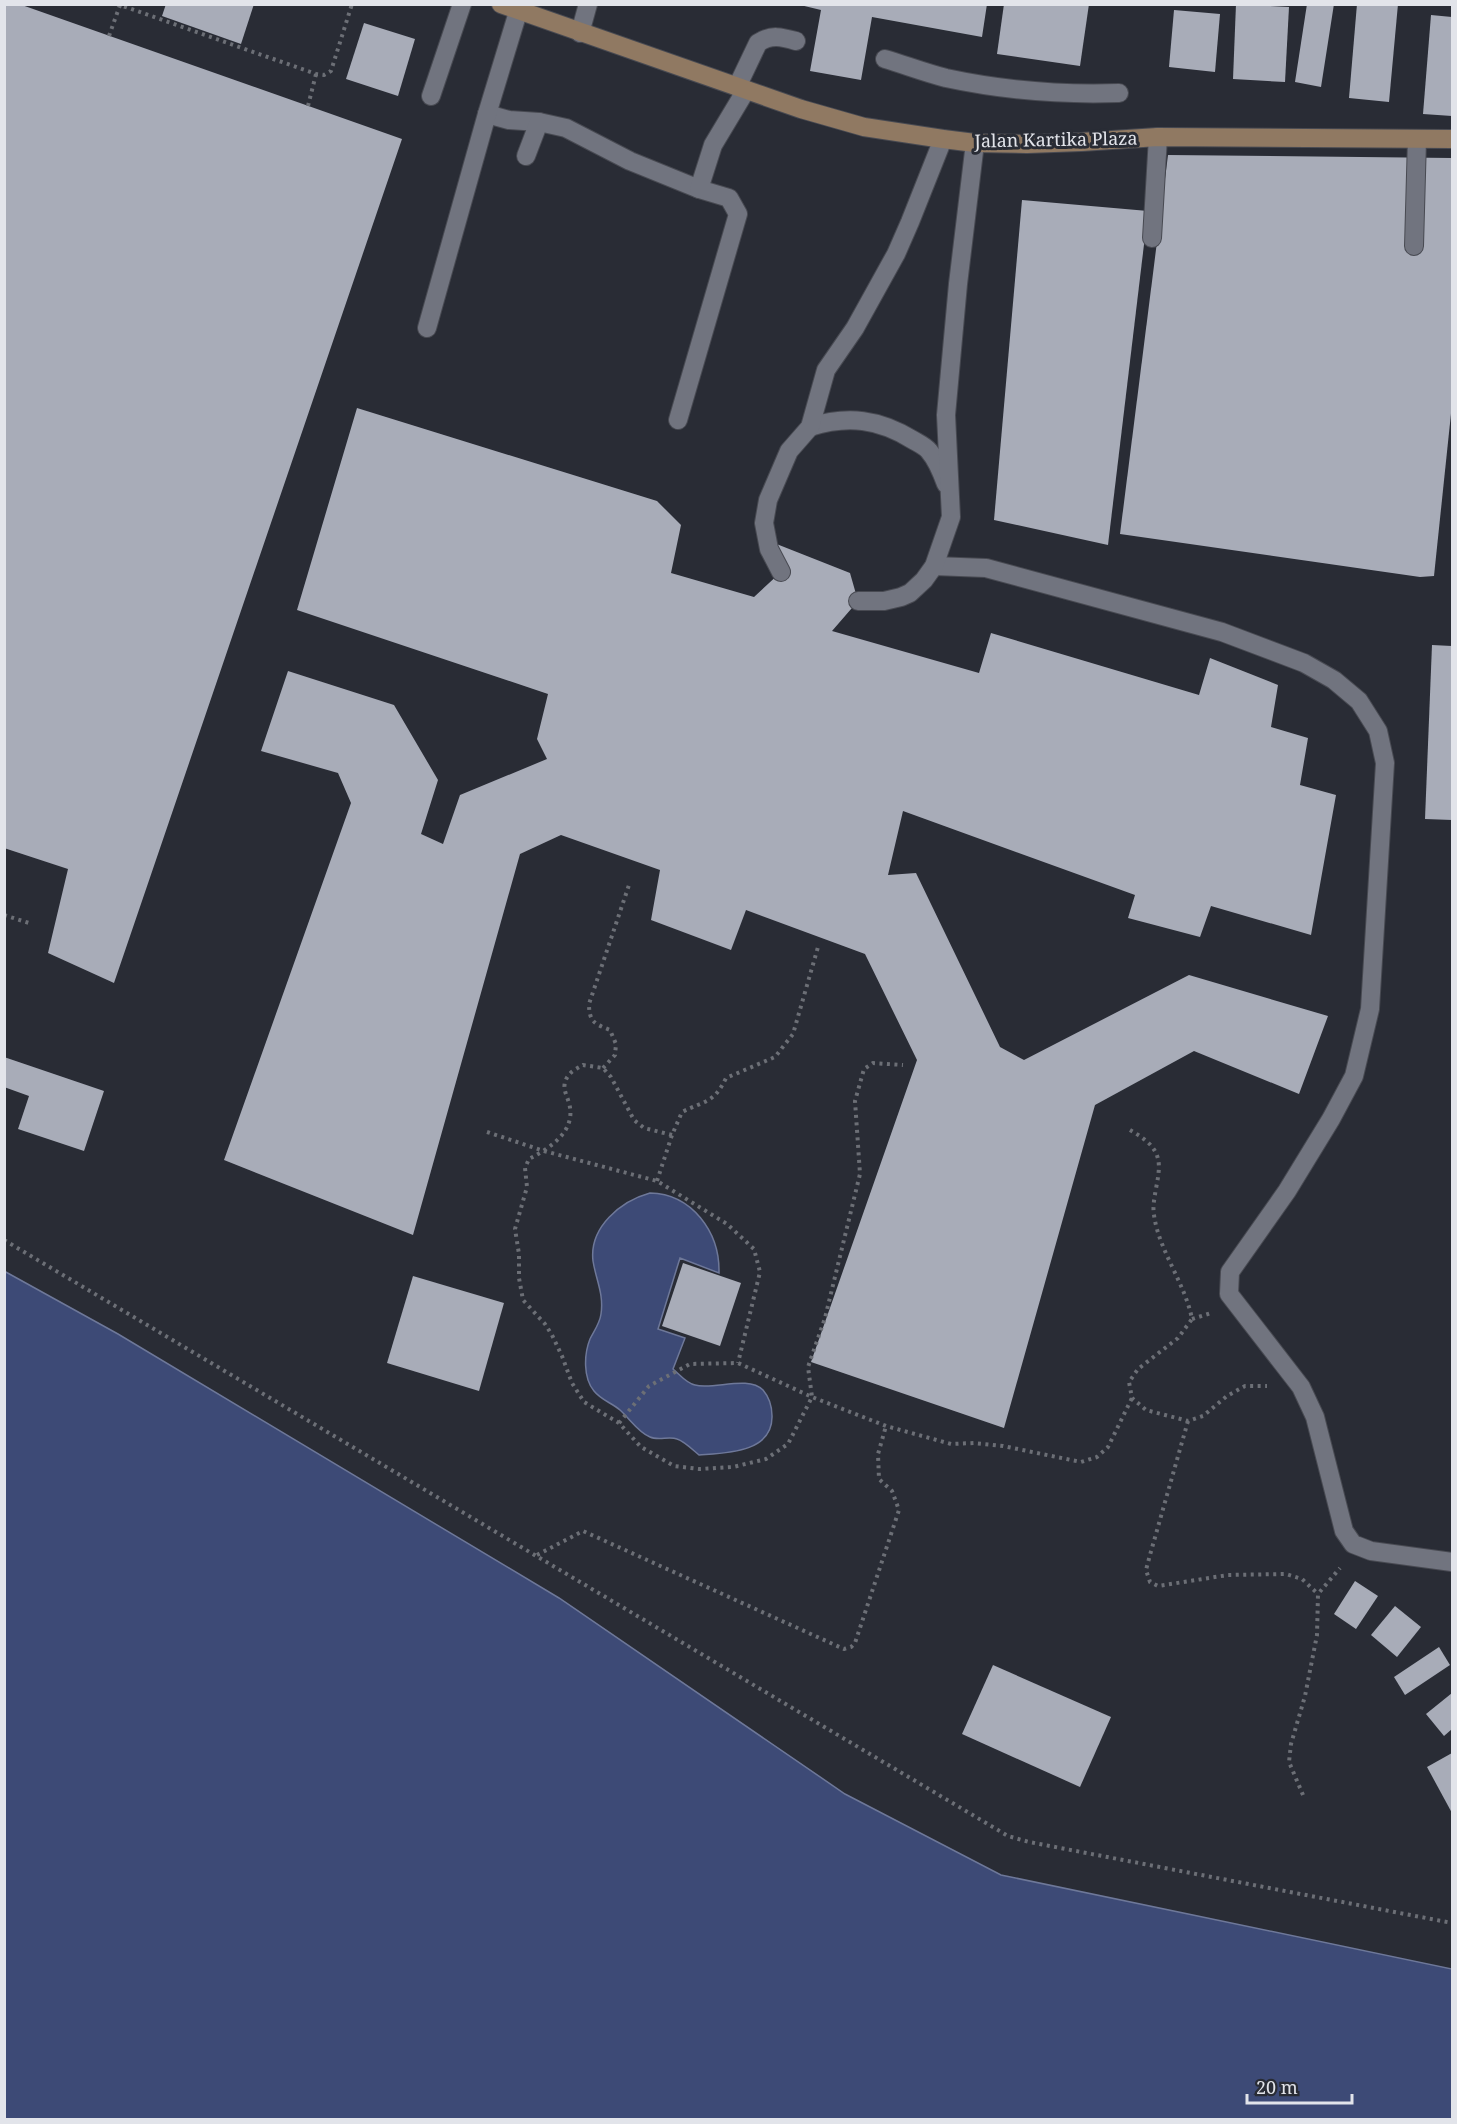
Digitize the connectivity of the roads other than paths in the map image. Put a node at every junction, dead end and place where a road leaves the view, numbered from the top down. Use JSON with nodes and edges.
{"nodes":[{"id":1,"x":462,"y":4,"type":"edge"},
{"id":2,"x":501,"y":4,"type":"edge"},
{"id":3,"x":588,"y":4,"type":"edge"},
{"id":4,"x":518,"y":12,"type":"junction"},
{"id":5,"x":580,"y":33,"type":"junction"},
{"id":6,"x":796,"y":41,"type":"dead end"},
{"id":7,"x":885,"y":59,"type":"dead end"},
{"id":8,"x":741,"y":89,"type":"junction"},
{"id":9,"x":1119,"y":93,"type":"dead end"},
{"id":10,"x":431,"y":96,"type":"dead end"},
{"id":11,"x":487,"y":114,"type":"junction"},
{"id":12,"x":539,"y":122,"type":"junction"},
{"id":13,"x":1158,"y":137,"type":"junction"},
{"id":14,"x":943,"y":139,"type":"junction"},
{"id":15,"x":1417,"y":139,"type":"junction"},
{"id":16,"x":1452,"y":139,"type":"edge"},
{"id":17,"x":975,"y":143,"type":"junction"},
{"id":18,"x":526,"y":156,"type":"dead end"},
{"id":19,"x":699,"y":189,"type":"junction"},
{"id":20,"x":1152,"y":238,"type":"dead end"},
{"id":21,"x":1414,"y":246,"type":"dead end"},
{"id":22,"x":427,"y":328,"type":"dead end"},
{"id":23,"x":678,"y":420,"type":"dead end"},
{"id":24,"x":810,"y":427,"type":"junction"},
{"id":25,"x":950,"y":494,"type":"junction"},
{"id":26,"x":934,"y":566,"type":"junction"},
{"id":27,"x":781,"y":572,"type":"dead end"},
{"id":28,"x":858,"y":601,"type":"dead end"},
{"id":29,"x":1452,"y":1563,"type":"edge"}],
"edges":[{"from":1,"to":10,"type":"street"},
{"from":2,"to":4,"type":"main road","name":"Jalan Kartika Plaza"},
{"from":3,"to":5,"type":"street"},
{"from":4,"to":5,"type":"main road","name":"Jalan Kartika Plaza"},
{"from":4,"to":11,"type":"street"},
{"from":5,"to":8,"type":"main road","name":"Jalan Kartika Plaza"},
{"from":6,"to":8,"type":"street"},
{"from":7,"to":9,"type":"street"},
{"from":8,"to":14,"type":"main road","name":"Jalan Kartika Plaza"},
{"from":8,"to":19,"type":"street"},
{"from":11,"to":12,"type":"street"},
{"from":11,"to":22,"type":"street"},
{"from":12,"to":18,"type":"street"},
{"from":12,"to":19,"type":"street"},
{"from":13,"to":15,"type":"main road","name":"Jalan Kartika Plaza"},
{"from":13,"to":17,"type":"main road","name":"Jalan Kartika Plaza"},
{"from":13,"to":20,"type":"street"},
{"from":14,"to":17,"type":"main road","name":"Jalan Kartika Plaza"},
{"from":14,"to":24,"type":"street"},
{"from":15,"to":16,"type":"main road","name":"Jalan Kartika Plaza"},
{"from":15,"to":21,"type":"street"},
{"from":17,"to":25,"type":"street"},
{"from":19,"to":23,"type":"street"},
{"from":24,"to":25,"type":"street"},
{"from":24,"to":27,"type":"street"},
{"from":25,"to":26,"type":"street"},
{"from":26,"to":28,"type":"street"},
{"from":26,"to":29,"type":"street"}]}
